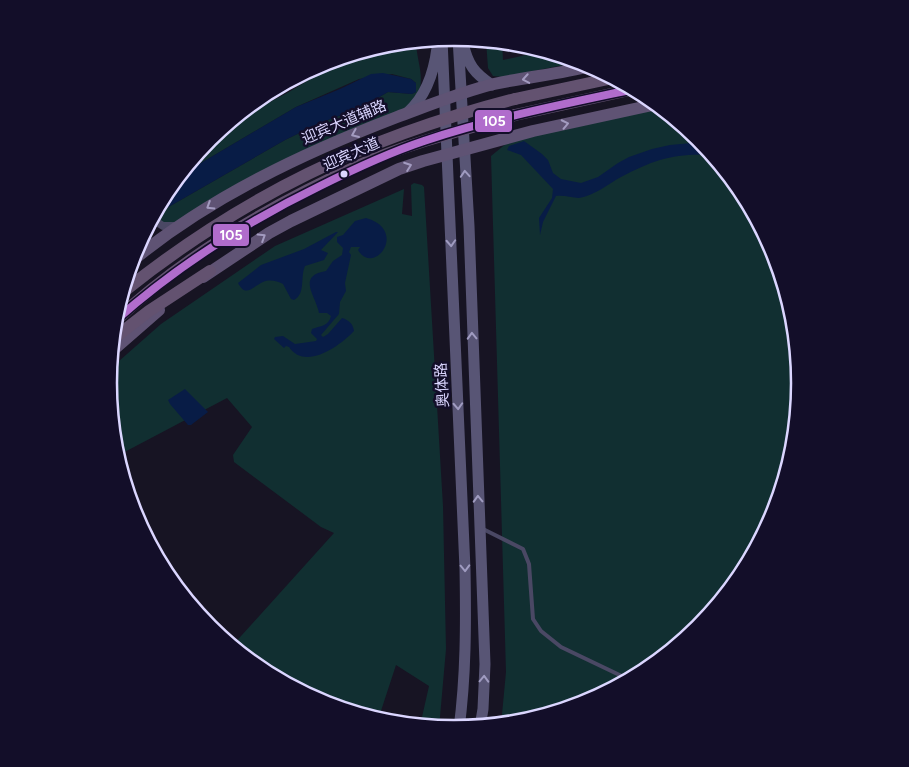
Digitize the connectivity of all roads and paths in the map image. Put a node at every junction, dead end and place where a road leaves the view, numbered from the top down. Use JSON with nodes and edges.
{"nodes":[{"id":1,"x":458,"y":46,"type":"edge"},
{"id":2,"x":464,"y":46,"type":"edge"},
{"id":3,"x":437,"y":47,"type":"edge"},
{"id":4,"x":442,"y":47,"type":"edge"},
{"id":5,"x":576,"y":69,"type":"edge"},
{"id":6,"x":603,"y":80,"type":"edge"},
{"id":7,"x":492,"y":85,"type":"junction"},
{"id":8,"x":623,"y":91,"type":"edge"},
{"id":9,"x":460,"y":95,"type":"junction"},
{"id":10,"x":445,"y":101,"type":"junction"},
{"id":11,"x":646,"y":106,"type":"edge"},
{"id":12,"x":406,"y":114,"type":"junction"},
{"id":13,"x":463,"y":150,"type":"junction"},
{"id":14,"x":447,"y":154,"type":"junction"},
{"id":15,"x":158,"y":223,"type":"edge"},
{"id":16,"x":182,"y":225,"type":"junction"},
{"id":17,"x":144,"y":252,"type":"edge"},
{"id":18,"x":210,"y":271,"type":"junction"},
{"id":19,"x":132,"y":284,"type":"edge"},
{"id":20,"x":125,"y":314,"type":"edge"},
{"id":21,"x":121,"y":333,"type":"edge"},
{"id":22,"x":119,"y":345,"type":"edge"},
{"id":23,"x":479,"y":527,"type":"junction"},
{"id":24,"x":622,"y":676,"type":"edge"},
{"id":25,"x":481,"y":720,"type":"edge"},
{"id":26,"x":460,"y":721,"type":"edge"}],
"edges":[{"from":1,"to":9,"type":"main road"},
{"from":2,"to":7,"type":"main road"},
{"from":3,"to":12,"type":"main road"},
{"from":4,"to":10,"type":"main road","name":"奥体路"},
{"from":5,"to":7,"type":"main road","name":"迎宾大道辅路","one_way":true},
{"from":6,"to":19,"type":"highway","name":"迎宾大道","bridge":true},
{"from":7,"to":9,"type":"main road","name":"迎宾大道辅路"},
{"from":8,"to":20,"type":"highway","name":"迎宾大道","bridge":true},
{"from":9,"to":10,"type":"main road","name":"迎宾大道辅路"},
{"from":9,"to":13,"type":"main road"},
{"from":10,"to":12,"type":"main road","name":"迎宾大道辅路"},
{"from":10,"to":14,"type":"main road","name":"奥体路"},
{"from":13,"to":11,"type":"main road","one_way":true},
{"from":12,"to":16,"type":"main road","name":"迎宾大道辅路","one_way":true},
{"from":13,"to":14,"type":"main road"},
{"from":23,"to":13,"type":"main road","one_way":true},
{"from":18,"to":14,"type":"main road","one_way":true},
{"from":14,"to":26,"type":"main road","name":"奥体路","one_way":true},
{"from":15,"to":16,"type":"street"},
{"from":16,"to":17,"type":"main road","name":"迎宾大道辅路"},
{"from":18,"to":21,"type":"highway"},
{"from":18,"to":22,"type":"main road"},
{"from":23,"to":24,"type":"lane"},
{"from":25,"to":23,"type":"main road","one_way":true}]}
